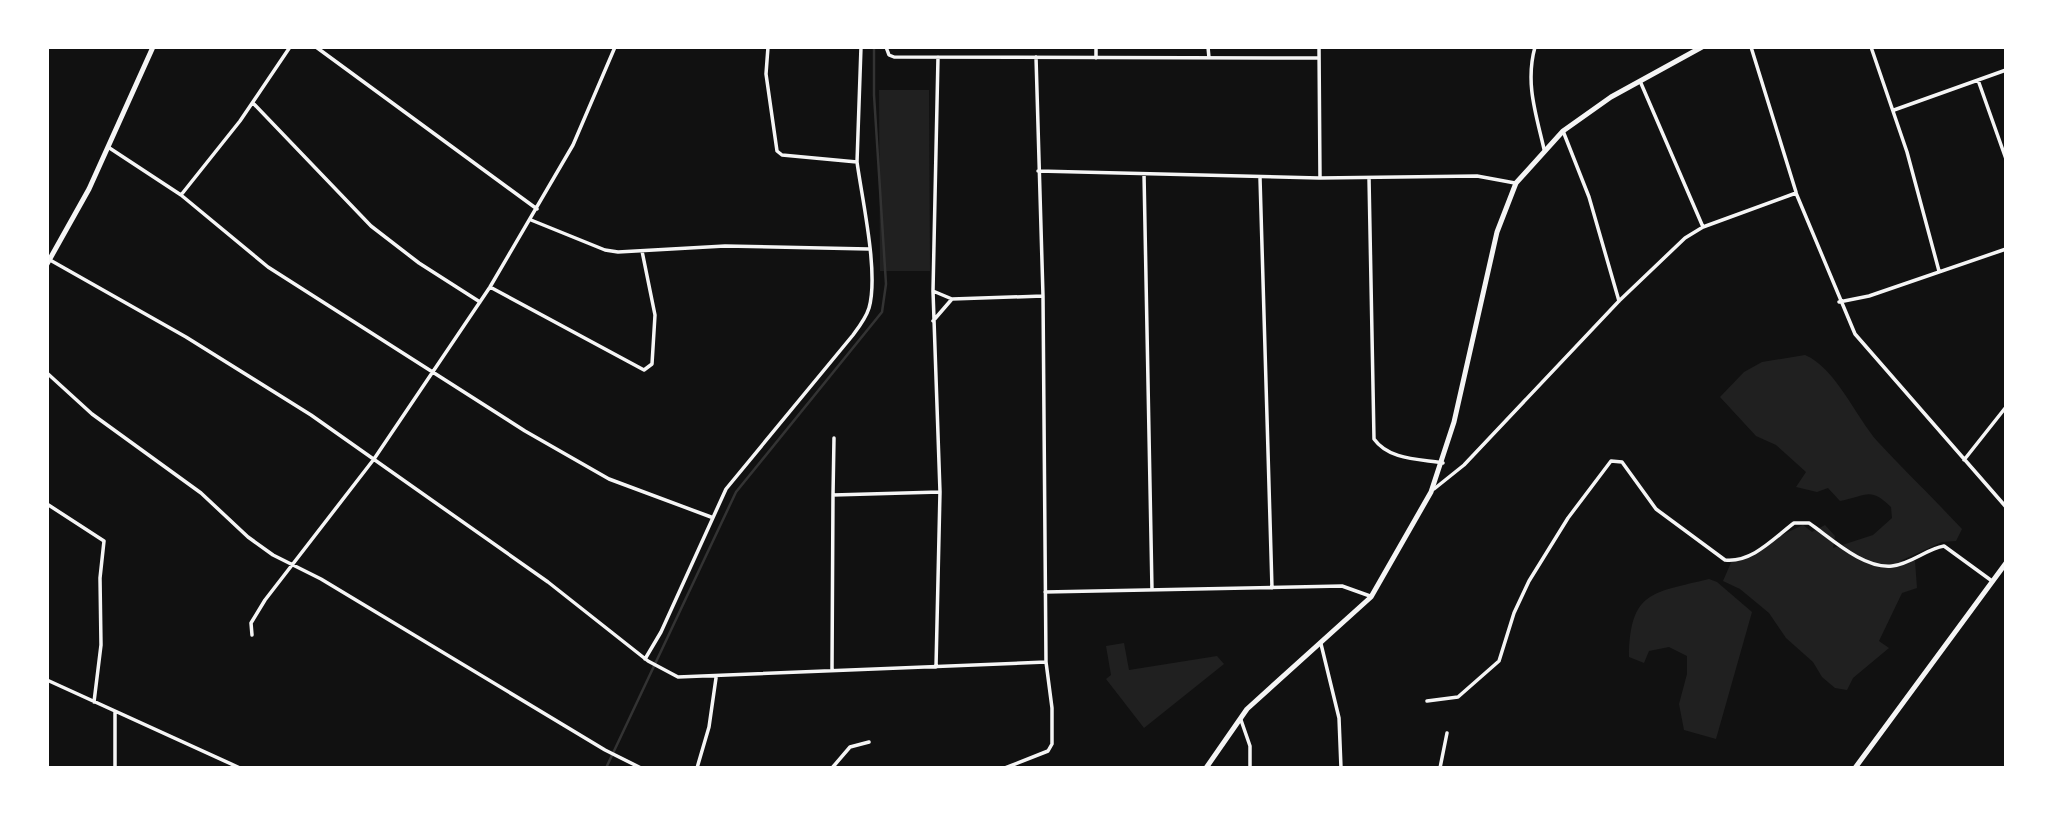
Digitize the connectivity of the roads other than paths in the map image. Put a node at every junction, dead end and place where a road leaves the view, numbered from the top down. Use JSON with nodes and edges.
{"nodes":[{"id":1,"x":153,"y":47,"type":"edge"},
{"id":2,"x":290,"y":47,"type":"edge"},
{"id":3,"x":316,"y":47,"type":"edge"},
{"id":4,"x":615,"y":47,"type":"edge"},
{"id":5,"x":768,"y":47,"type":"edge"},
{"id":6,"x":861,"y":47,"type":"edge"},
{"id":7,"x":886,"y":47,"type":"edge"},
{"id":8,"x":1096,"y":47,"type":"edge"},
{"id":9,"x":1208,"y":47,"type":"edge"},
{"id":10,"x":1319,"y":47,"type":"edge"},
{"id":11,"x":1535,"y":47,"type":"edge"},
{"id":12,"x":1702,"y":47,"type":"edge"},
{"id":13,"x":1751,"y":47,"type":"edge"},
{"id":14,"x":1871,"y":47,"type":"edge"},
{"id":15,"x":938,"y":57,"type":"junction"},
{"id":16,"x":1036,"y":57,"type":"junction"},
{"id":17,"x":1096,"y":58,"type":"junction"},
{"id":18,"x":1209,"y":58,"type":"junction"},
{"id":19,"x":1319,"y":58,"type":"junction"},
{"id":20,"x":2006,"y":70,"type":"edge"},
{"id":21,"x":1639,"y":79,"type":"junction"},
{"id":22,"x":1978,"y":80,"type":"junction"},
{"id":23,"x":253,"y":103,"type":"junction"},
{"id":24,"x":1894,"y":110,"type":"junction"},
{"id":25,"x":1563,"y":131,"type":"junction"},
{"id":26,"x":108,"y":147,"type":"junction"},
{"id":27,"x":1545,"y":149,"type":"junction"},
{"id":28,"x":2006,"y":159,"type":"edge"},
{"id":29,"x":857,"y":162,"type":"junction"},
{"id":30,"x":1038,"y":171,"type":"junction"},
{"id":31,"x":1144,"y":174,"type":"junction"},
{"id":32,"x":1369,"y":177,"type":"junction"},
{"id":33,"x":1260,"y":178,"type":"junction"},
{"id":34,"x":1320,"y":178,"type":"junction"},
{"id":35,"x":1516,"y":183,"type":"junction"},
{"id":36,"x":1796,"y":192,"type":"junction"},
{"id":37,"x":181,"y":195,"type":"junction"},
{"id":38,"x":537,"y":209,"type":"junction"},
{"id":39,"x":531,"y":220,"type":"junction"},
{"id":40,"x":1703,"y":227,"type":"junction"},
{"id":41,"x":869,"y":249,"type":"junction"},
{"id":42,"x":2006,"y":249,"type":"edge"},
{"id":43,"x":642,"y":251,"type":"junction"},
{"id":44,"x":49,"y":262,"type":"edge"},
{"id":45,"x":1939,"y":271,"type":"junction"},
{"id":46,"x":490,"y":287,"type":"junction"},
{"id":47,"x":933,"y":291,"type":"junction"},
{"id":48,"x":1043,"y":296,"type":"junction"},
{"id":49,"x":953,"y":299,"type":"junction"},
{"id":50,"x":1619,"y":301,"type":"junction"},
{"id":51,"x":480,"y":302,"type":"junction"},
{"id":52,"x":1839,"y":302,"type":"junction"},
{"id":53,"x":933,"y":321,"type":"junction"},
{"id":54,"x":434,"y":372,"type":"junction"},
{"id":55,"x":47,"y":373,"type":"edge"},
{"id":56,"x":2006,"y":407,"type":"edge"},
{"id":57,"x":834,"y":438,"type":"dead end"},
{"id":58,"x":374,"y":459,"type":"junction"},
{"id":59,"x":1964,"y":460,"type":"junction"},
{"id":60,"x":1443,"y":463,"type":"junction"},
{"id":61,"x":940,"y":492,"type":"junction"},
{"id":62,"x":1431,"y":492,"type":"junction"},
{"id":63,"x":833,"y":495,"type":"junction"},
{"id":64,"x":47,"y":504,"type":"edge"},
{"id":65,"x":2006,"y":507,"type":"edge"},
{"id":66,"x":710,"y":517,"type":"junction"},
{"id":67,"x":2006,"y":563,"type":"edge"},
{"id":68,"x":295,"y":565,"type":"junction"},
{"id":69,"x":1992,"y":581,"type":"junction"},
{"id":70,"x":1272,"y":588,"type":"junction"},
{"id":71,"x":1152,"y":590,"type":"junction"},
{"id":72,"x":1045,"y":592,"type":"junction"},
{"id":73,"x":1371,"y":597,"type":"junction"},
{"id":74,"x":252,"y":635,"type":"dead end"},
{"id":75,"x":1320,"y":642,"type":"junction"},
{"id":76,"x":646,"y":660,"type":"junction"},
{"id":77,"x":1046,"y":662,"type":"junction"},
{"id":78,"x":936,"y":667,"type":"junction"},
{"id":79,"x":832,"y":670,"type":"junction"},
{"id":80,"x":716,"y":678,"type":"junction"},
{"id":81,"x":47,"y":680,"type":"edge"},
{"id":82,"x":1427,"y":701,"type":"dead end"},
{"id":83,"x":94,"y":702,"type":"junction"},
{"id":84,"x":115,"y":712,"type":"junction"},
{"id":85,"x":1240,"y":718,"type":"junction"},
{"id":86,"x":1447,"y":733,"type":"dead end"},
{"id":87,"x":870,"y":742,"type":"dead end"},
{"id":88,"x":116,"y":768,"type":"edge"},
{"id":89,"x":240,"y":768,"type":"edge"},
{"id":90,"x":641,"y":768,"type":"edge"},
{"id":91,"x":697,"y":768,"type":"edge"},
{"id":92,"x":832,"y":768,"type":"edge"},
{"id":93,"x":1005,"y":768,"type":"edge"},
{"id":94,"x":1206,"y":768,"type":"edge"},
{"id":95,"x":1250,"y":768,"type":"edge"},
{"id":96,"x":1341,"y":768,"type":"edge"},
{"id":97,"x":1440,"y":768,"type":"edge"},
{"id":98,"x":1855,"y":768,"type":"edge"}],
"edges":[{"from":1,"to":26,"type":"street"},
{"from":2,"to":23,"type":"street"},
{"from":3,"to":38,"type":"street"},
{"from":4,"to":38,"type":"street"},
{"from":5,"to":29,"type":"street"},
{"from":6,"to":29,"type":"street"},
{"from":7,"to":15,"type":"street"},
{"from":8,"to":17,"type":"street"},
{"from":9,"to":18,"type":"street"},
{"from":10,"to":19,"type":"street"},
{"from":11,"to":27,"type":"street"},
{"from":12,"to":21,"type":"street"},
{"from":13,"to":36,"type":"street"},
{"from":14,"to":24,"type":"street"},
{"from":15,"to":16,"type":"street"},
{"from":15,"to":47,"type":"street"},
{"from":16,"to":17,"type":"street"},
{"from":16,"to":30,"type":"street"},
{"from":17,"to":18,"type":"street"},
{"from":18,"to":19,"type":"street"},
{"from":19,"to":34,"type":"street"},
{"from":20,"to":22,"type":"street"},
{"from":21,"to":25,"type":"street"},
{"from":21,"to":40,"type":"street"},
{"from":22,"to":24,"type":"street"},
{"from":22,"to":28,"type":"street"},
{"from":23,"to":37,"type":"street"},
{"from":23,"to":51,"type":"street"},
{"from":24,"to":45,"type":"street"},
{"from":25,"to":27,"type":"street"},
{"from":25,"to":50,"type":"street"},
{"from":26,"to":37,"type":"street"},
{"from":26,"to":44,"type":"street"},
{"from":27,"to":35,"type":"street"},
{"from":29,"to":41,"type":"street"},
{"from":30,"to":31,"type":"street"},
{"from":30,"to":48,"type":"street"},
{"from":31,"to":33,"type":"street"},
{"from":31,"to":71,"type":"street"},
{"from":32,"to":34,"type":"street"},
{"from":32,"to":35,"type":"street"},
{"from":32,"to":60,"type":"street"},
{"from":33,"to":34,"type":"street"},
{"from":33,"to":70,"type":"street"},
{"from":35,"to":60,"type":"street"},
{"from":36,"to":40,"type":"street"},
{"from":36,"to":52,"type":"street"},
{"from":37,"to":54,"type":"street"},
{"from":38,"to":39,"type":"street"},
{"from":39,"to":43,"type":"street"},
{"from":39,"to":46,"type":"street"},
{"from":40,"to":50,"type":"street"},
{"from":41,"to":43,"type":"street"},
{"from":41,"to":66,"type":"street"},
{"from":42,"to":45,"type":"street"},
{"from":43,"to":46,"type":"street"},
{"from":44,"to":58,"type":"street"},
{"from":45,"to":52,"type":"street"},
{"from":46,"to":51,"type":"street"},
{"from":47,"to":49,"type":"street"},
{"from":47,"to":53,"type":"street"},
{"from":48,"to":49,"type":"street"},
{"from":48,"to":72,"type":"street"},
{"from":49,"to":53,"type":"street"},
{"from":50,"to":62,"type":"street"},
{"from":51,"to":54,"type":"street"},
{"from":52,"to":59,"type":"street"},
{"from":53,"to":61,"type":"street"},
{"from":54,"to":58,"type":"street"},
{"from":54,"to":66,"type":"street"},
{"from":55,"to":68,"type":"street"},
{"from":56,"to":59,"type":"street"},
{"from":57,"to":63,"type":"street"},
{"from":58,"to":68,"type":"street"},
{"from":58,"to":76,"type":"street"},
{"from":59,"to":65,"type":"street"},
{"from":60,"to":62,"type":"street"},
{"from":61,"to":63,"type":"street"},
{"from":61,"to":78,"type":"street"},
{"from":62,"to":73,"type":"street"},
{"from":63,"to":79,"type":"street"},
{"from":64,"to":83,"type":"street"},
{"from":66,"to":76,"type":"street"},
{"from":67,"to":69,"type":"street"},
{"from":68,"to":74,"type":"street"},
{"from":68,"to":90,"type":"street"},
{"from":69,"to":82,"type":"street"},
{"from":69,"to":98,"type":"street"},
{"from":70,"to":71,"type":"street"},
{"from":70,"to":73,"type":"street"},
{"from":71,"to":72,"type":"street"},
{"from":72,"to":77,"type":"street"},
{"from":73,"to":75,"type":"street"},
{"from":75,"to":85,"type":"street"},
{"from":75,"to":96,"type":"street"},
{"from":76,"to":80,"type":"street"},
{"from":77,"to":78,"type":"street"},
{"from":77,"to":93,"type":"street"},
{"from":78,"to":79,"type":"street"},
{"from":79,"to":80,"type":"street"},
{"from":80,"to":91,"type":"street"},
{"from":81,"to":83,"type":"street"},
{"from":83,"to":84,"type":"street"},
{"from":84,"to":88,"type":"street"},
{"from":84,"to":89,"type":"street"},
{"from":85,"to":94,"type":"street"},
{"from":85,"to":95,"type":"street"},
{"from":86,"to":97,"type":"street"},
{"from":87,"to":92,"type":"street"}]}
